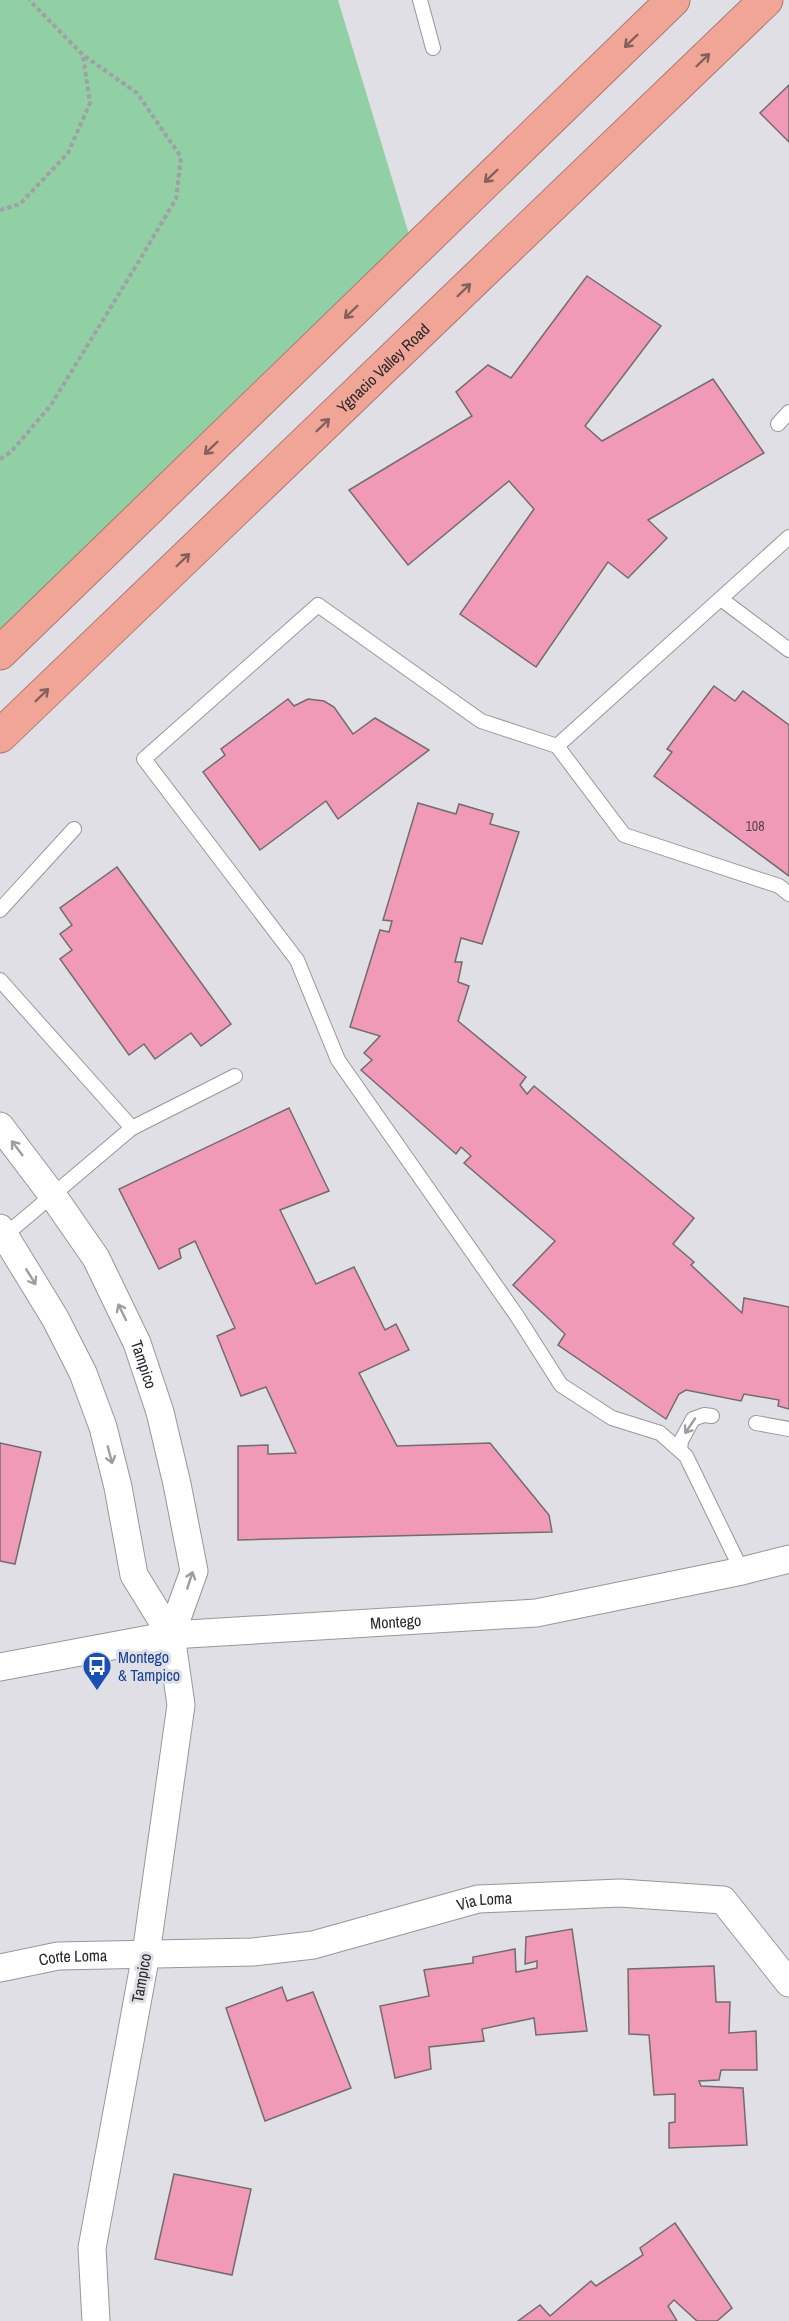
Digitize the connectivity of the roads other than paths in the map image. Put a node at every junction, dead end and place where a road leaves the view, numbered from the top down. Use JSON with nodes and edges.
{"nodes":[{"id":1,"x":420,"y":0,"type":"edge"},
{"id":2,"x":673,"y":0,"type":"edge"},
{"id":3,"x":766,"y":0,"type":"edge"},
{"id":4,"x":433,"y":48,"type":"dead end"},
{"id":5,"x":789,"y":412,"type":"edge"},
{"id":6,"x":778,"y":424,"type":"dead end"},
{"id":7,"x":789,"y":537,"type":"edge"},
{"id":8,"x":721,"y":599,"type":"junction"},
{"id":9,"x":789,"y":650,"type":"edge"},
{"id":10,"x":0,"y":653,"type":"edge"},
{"id":11,"x":0,"y":736,"type":"edge"},
{"id":12,"x":557,"y":746,"type":"junction"},
{"id":13,"x":74,"y":829,"type":"dead end"},
{"id":14,"x":789,"y":894,"type":"edge"},
{"id":15,"x":0,"y":910,"type":"edge"},
{"id":16,"x":0,"y":980,"type":"edge"},
{"id":17,"x":235,"y":1076,"type":"dead end"},
{"id":18,"x":0,"y":1126,"type":"edge"},
{"id":19,"x":132,"y":1128,"type":"junction"},
{"id":20,"x":53,"y":1196,"type":"junction"},
{"id":21,"x":2,"y":1234,"type":"edge"},
{"id":22,"x":712,"y":1416,"type":"dead end"},
{"id":23,"x":756,"y":1423,"type":"dead end"},
{"id":24,"x":789,"y":1429,"type":"edge"},
{"id":25,"x":680,"y":1450,"type":"junction"},
{"id":26,"x":789,"y":1559,"type":"edge"},
{"id":27,"x":742,"y":1571,"type":"junction"},
{"id":28,"x":171,"y":1635,"type":"junction"},
{"id":29,"x":0,"y":1667,"type":"edge"},
{"id":30,"x":146,"y":1954,"type":"junction"},
{"id":31,"x":0,"y":1968,"type":"edge"},
{"id":32,"x":789,"y":1983,"type":"edge"},
{"id":33,"x":96,"y":2321,"type":"edge"}],
"edges":[{"from":1,"to":4,"type":"lane"},
{"from":2,"to":10,"type":"highway","one_way":true},
{"from":11,"to":3,"type":"highway","name":"Ygnacio Valley Road","one_way":true},
{"from":5,"to":6,"type":"lane"},
{"from":7,"to":8,"type":"lane"},
{"from":8,"to":9,"type":"lane"},
{"from":8,"to":12,"type":"lane"},
{"from":12,"to":14,"type":"lane"},
{"from":12,"to":25,"type":"lane"},
{"from":13,"to":15,"type":"lane"},
{"from":16,"to":19,"type":"lane"},
{"from":17,"to":19,"type":"lane"},
{"from":20,"to":18,"type":"street","name":"Tampico","one_way":true},
{"from":19,"to":20,"type":"lane"},
{"from":20,"to":21,"type":"lane"},
{"from":28,"to":20,"type":"street","name":"Tampico","one_way":true},
{"from":21,"to":28,"type":"street","name":"Tampico","one_way":true},
{"from":22,"to":25,"type":"lane","one_way":true},
{"from":23,"to":24,"type":"lane"},
{"from":25,"to":27,"type":"lane"},
{"from":26,"to":27,"type":"street","name":"Montego"},
{"from":27,"to":28,"type":"street","name":"Montego"},
{"from":28,"to":29,"type":"street","name":"Montego"},
{"from":28,"to":30,"type":"street","name":"Tampico"},
{"from":30,"to":31,"type":"street","name":"Corte Loma"},
{"from":30,"to":32,"type":"street","name":"Via Loma"},
{"from":30,"to":33,"type":"street","name":"Tampico"}]}
